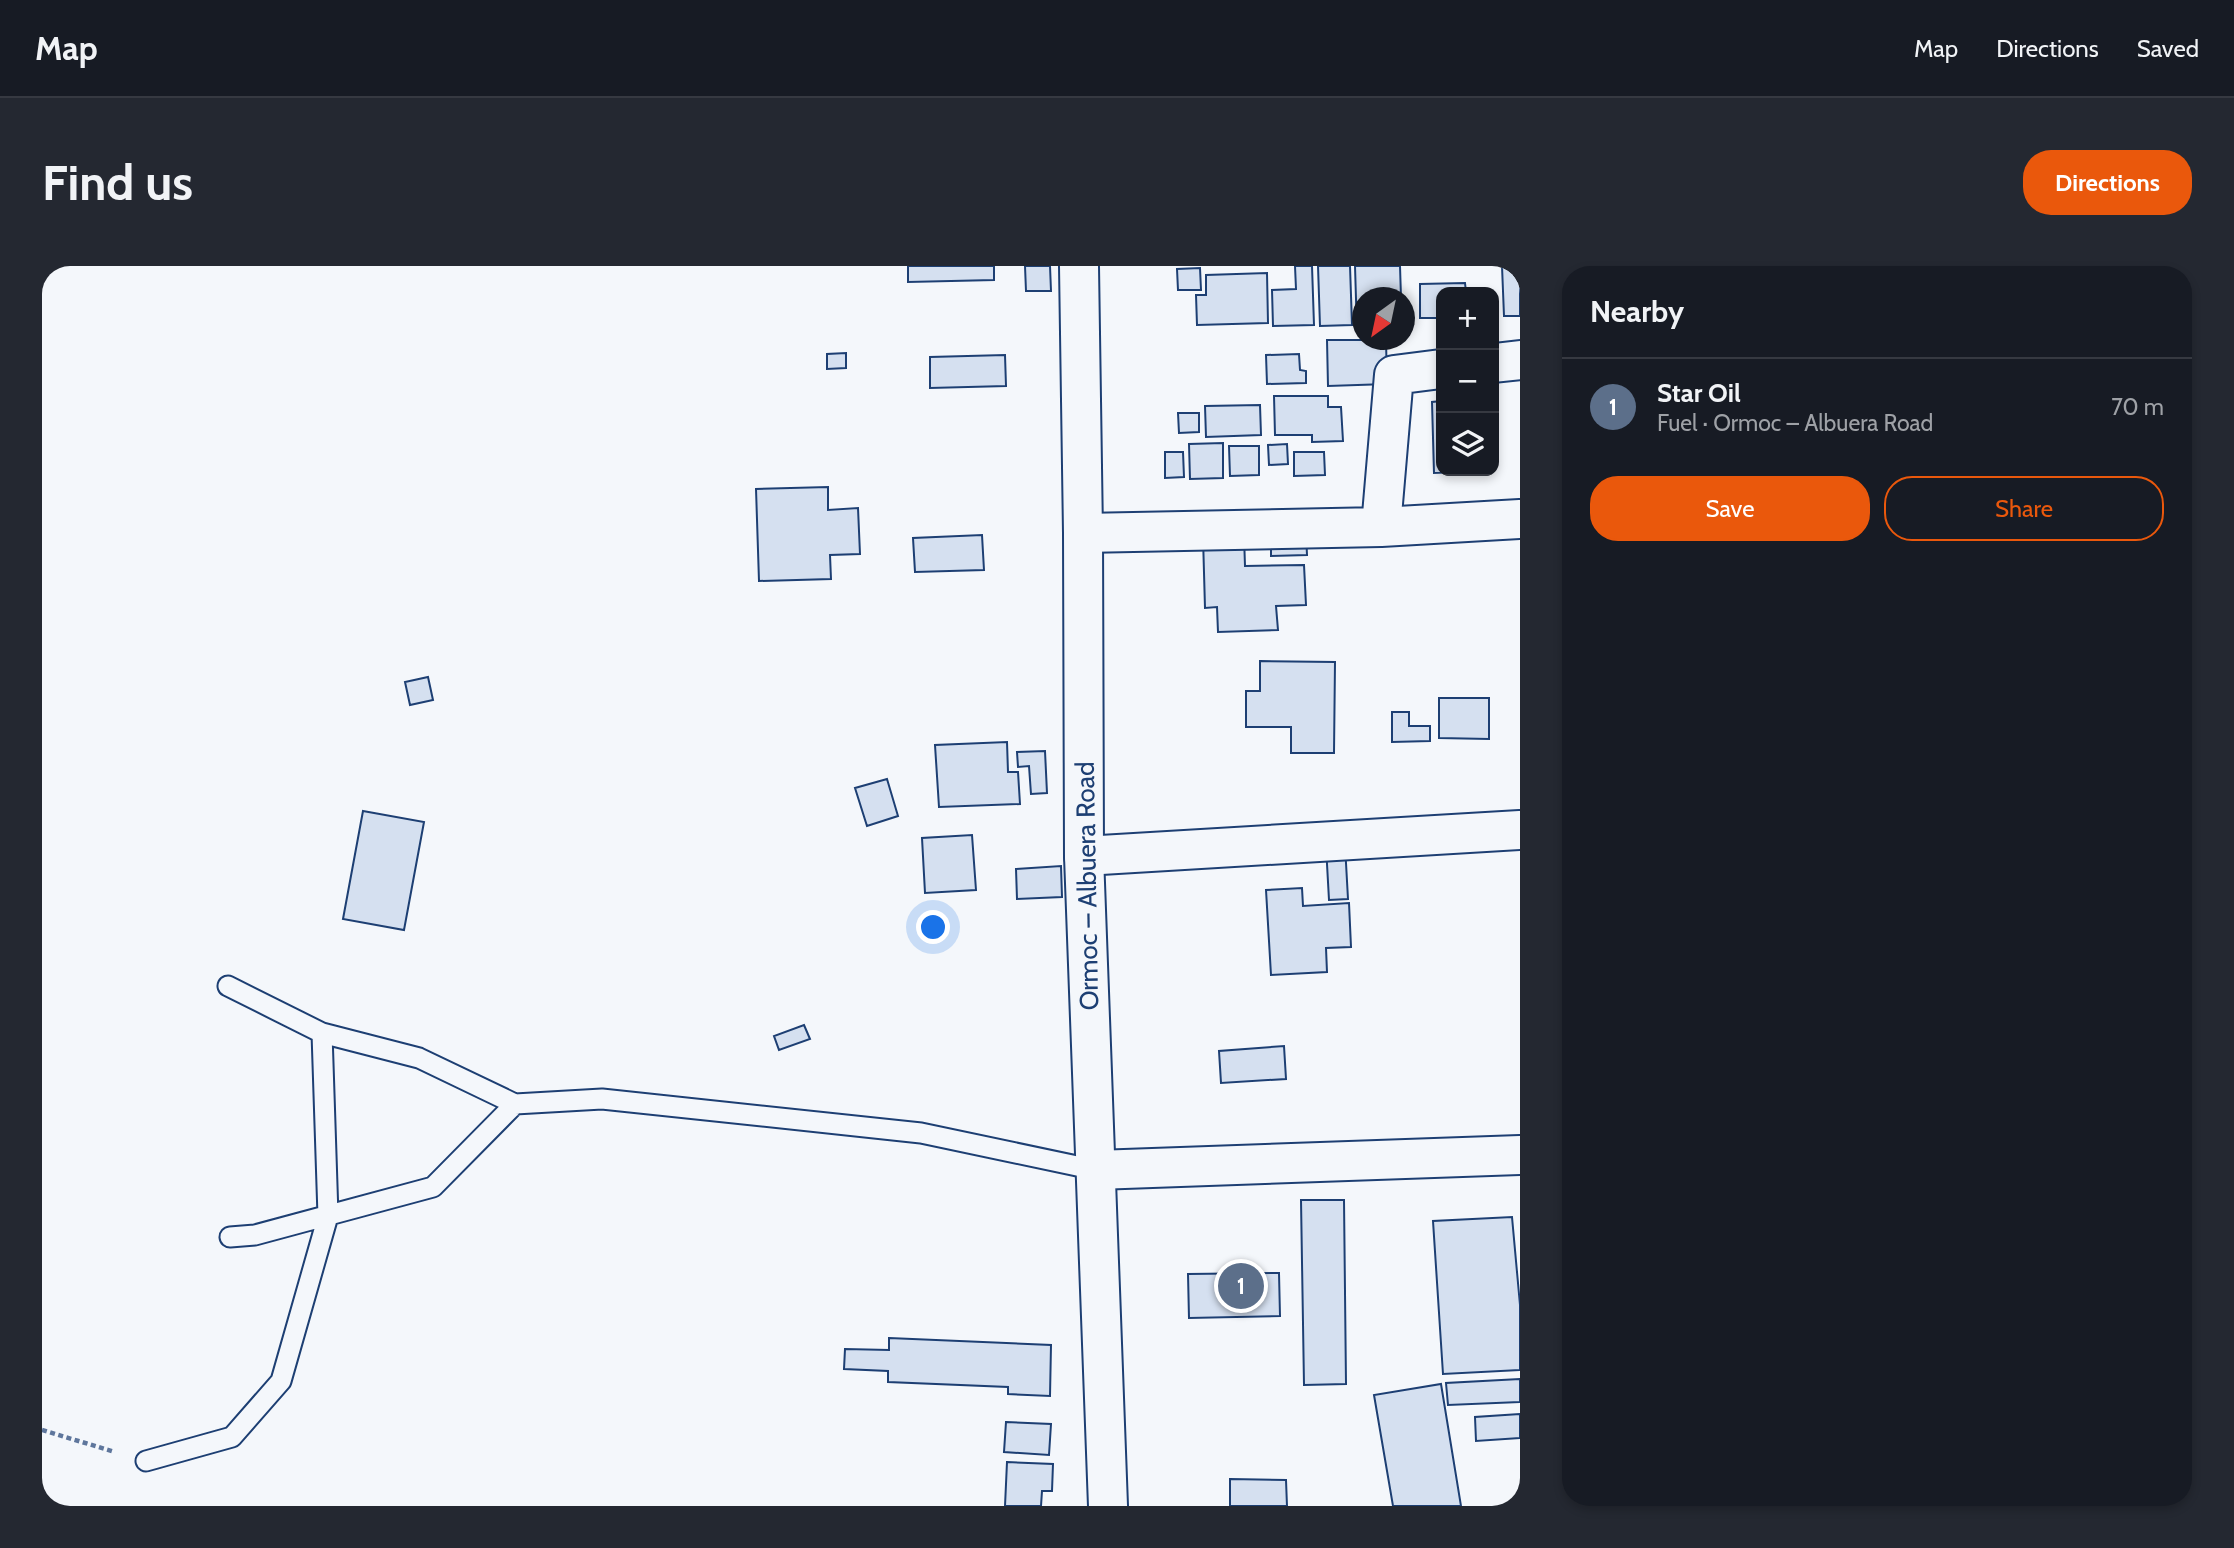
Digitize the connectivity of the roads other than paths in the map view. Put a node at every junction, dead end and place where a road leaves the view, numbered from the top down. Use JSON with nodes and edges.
{"nodes":[{"id":1,"x":1080,"y":266,"type":"edge"},
{"id":2,"x":1520,"y":360,"type":"edge"},
{"id":3,"x":1499,"y":362,"type":"edge"},
{"id":4,"x":1436,"y":370,"type":"edge"},
{"id":5,"x":1520,"y":519,"type":"edge"},
{"id":6,"x":1381,"y":527,"type":"junction"},
{"id":7,"x":1083,"y":533,"type":"junction"},
{"id":8,"x":1520,"y":830,"type":"edge"},
{"id":9,"x":1084,"y":856,"type":"junction"},
{"id":10,"x":228,"y":986,"type":"dead end"},
{"id":11,"x":321,"y":1033,"type":"junction"},
{"id":12,"x":515,"y":1104,"type":"junction"},
{"id":13,"x":1520,"y":1155,"type":"edge"},
{"id":14,"x":1096,"y":1170,"type":"junction"},
{"id":15,"x":328,"y":1216,"type":"junction"},
{"id":16,"x":230,"y":1237,"type":"dead end"},
{"id":17,"x":146,"y":1461,"type":"road end"},
{"id":18,"x":1108,"y":1506,"type":"edge"}],
"edges":[{"from":1,"to":7,"type":"main road","name":"Ormoc – Albuera Road"},
{"from":2,"to":3,"type":"main road"},
{"from":4,"to":6,"type":"main road"},
{"from":5,"to":6,"type":"main road"},
{"from":6,"to":7,"type":"main road"},
{"from":7,"to":9,"type":"main road","name":"Ormoc – Albuera Road"},
{"from":8,"to":9,"type":"main road"},
{"from":9,"to":14,"type":"main road","name":"Ormoc – Albuera Road"},
{"from":10,"to":11,"type":"lane"},
{"from":11,"to":12,"type":"lane"},
{"from":11,"to":15,"type":"lane"},
{"from":12,"to":14,"type":"lane"},
{"from":12,"to":15,"type":"lane"},
{"from":13,"to":14,"type":"main road"},
{"from":14,"to":18,"type":"main road","name":"Ormoc – Albuera Road"},
{"from":15,"to":16,"type":"lane"},
{"from":15,"to":17,"type":"lane"}]}
